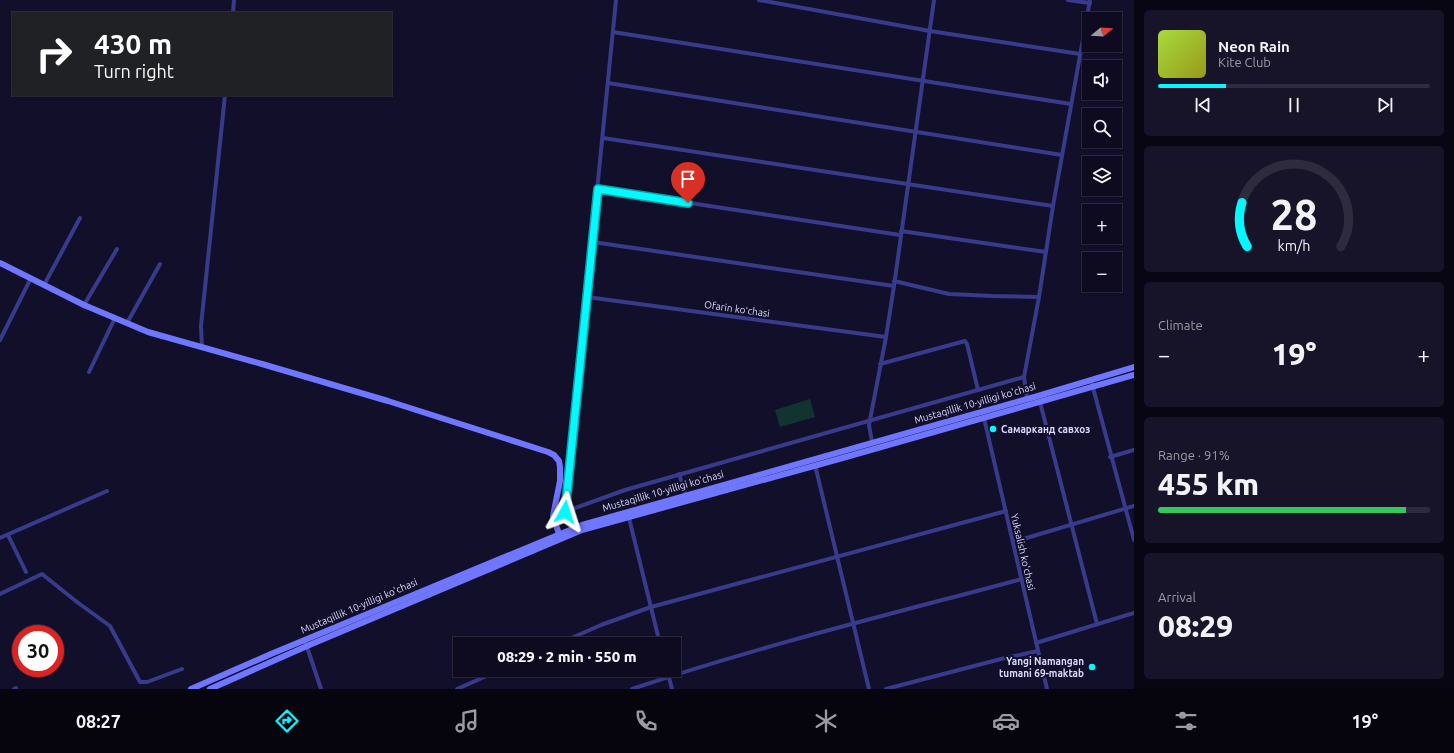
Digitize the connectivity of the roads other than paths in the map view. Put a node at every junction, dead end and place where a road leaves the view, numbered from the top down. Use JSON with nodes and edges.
{"nodes":[{"id":1,"x":234,"y":0,"type":"edge"},
{"id":2,"x":616,"y":0,"type":"edge"},
{"id":3,"x":759,"y":0,"type":"edge"},
{"id":4,"x":934,"y":0,"type":"edge"},
{"id":5,"x":1068,"y":0,"type":"edge"},
{"id":6,"x":1090,"y":2,"type":"edge"},
{"id":7,"x":233,"y":12,"type":"edge"},
{"id":8,"x":930,"y":31,"type":"junction"},
{"id":9,"x":613,"y":32,"type":"junction"},
{"id":10,"x":1080,"y":54,"type":"junction"},
{"id":11,"x":923,"y":81,"type":"junction"},
{"id":12,"x":608,"y":83,"type":"junction"},
{"id":13,"x":225,"y":96,"type":"edge"},
{"id":14,"x":1071,"y":104,"type":"junction"},
{"id":15,"x":916,"y":132,"type":"junction"},
{"id":16,"x":603,"y":138,"type":"junction"},
{"id":17,"x":1062,"y":155,"type":"junction"},
{"id":18,"x":908,"y":184,"type":"junction"},
{"id":19,"x":598,"y":189,"type":"junction"},
{"id":20,"x":1053,"y":206,"type":"junction"},
{"id":21,"x":80,"y":218,"type":"dead end"},
{"id":22,"x":901,"y":233,"type":"junction"},
{"id":23,"x":593,"y":242,"type":"junction"},
{"id":24,"x":117,"y":249,"type":"dead end"},
{"id":25,"x":1046,"y":252,"type":"junction"},
{"id":26,"x":0,"y":263,"type":"edge"},
{"id":27,"x":160,"y":264,"type":"dead end"},
{"id":28,"x":31,"y":278,"type":"junction"},
{"id":29,"x":894,"y":283,"type":"junction"},
{"id":30,"x":44,"y":285,"type":"junction"},
{"id":31,"x":587,"y":297,"type":"junction"},
{"id":32,"x":1039,"y":297,"type":"junction"},
{"id":33,"x":84,"y":305,"type":"junction"},
{"id":34,"x":115,"y":318,"type":"junction"},
{"id":35,"x":127,"y":323,"type":"junction"},
{"id":36,"x":886,"y":337,"type":"junction"},
{"id":37,"x":0,"y":340,"type":"edge"},
{"id":38,"x":202,"y":348,"type":"junction"},
{"id":39,"x":880,"y":364,"type":"junction"},
{"id":40,"x":1134,"y":367,"type":"edge"},
{"id":41,"x":90,"y":372,"type":"dead end"},
{"id":42,"x":1134,"y":375,"type":"edge"},
{"id":43,"x":1024,"y":377,"type":"junction"},
{"id":44,"x":1090,"y":380,"type":"junction"},
{"id":45,"x":1092,"y":387,"type":"junction"},
{"id":46,"x":978,"y":390,"type":"junction"},
{"id":47,"x":1027,"y":398,"type":"junction"},
{"id":48,"x":1040,"y":402,"type":"junction"},
{"id":49,"x":984,"y":418,"type":"junction"},
{"id":50,"x":869,"y":422,"type":"junction"},
{"id":51,"x":871,"y":439,"type":"junction"},
{"id":52,"x":1134,"y":450,"type":"edge"},
{"id":53,"x":1110,"y":457,"type":"junction"},
{"id":54,"x":815,"y":466,"type":"junction"},
{"id":55,"x":680,"y":474,"type":"junction"},
{"id":56,"x":107,"y":491,"type":"dead end"},
{"id":57,"x":684,"y":493,"type":"junction"},
{"id":58,"x":1134,"y":506,"type":"edge"},
{"id":59,"x":1125,"y":509,"type":"junction"},
{"id":60,"x":1006,"y":511,"type":"junction"},
{"id":61,"x":565,"y":512,"type":"junction"},
{"id":62,"x":554,"y":516,"type":"junction"},
{"id":63,"x":629,"y":518,"type":"junction"},
{"id":64,"x":1071,"y":525,"type":"junction"},
{"id":65,"x":559,"y":534,"type":"junction"},
{"id":66,"x":8,"y":535,"type":"junction"},
{"id":67,"x":0,"y":538,"type":"edge"},
{"id":68,"x":1134,"y":540,"type":"edge"},
{"id":69,"x":1013,"y":542,"type":"junction"},
{"id":70,"x":838,"y":557,"type":"junction"},
{"id":71,"x":26,"y":572,"type":"dead end"},
{"id":72,"x":1022,"y":579,"type":"junction"},
{"id":73,"x":0,"y":594,"type":"edge"},
{"id":74,"x":651,"y":606,"type":"junction"},
{"id":75,"x":1134,"y":613,"type":"edge"},
{"id":76,"x":854,"y":624,"type":"junction"},
{"id":77,"x":1097,"y":624,"type":"junction"},
{"id":78,"x":574,"y":637,"type":"edge"},
{"id":79,"x":658,"y":637,"type":"edge"},
{"id":80,"x":306,"y":643,"type":"junction"},
{"id":81,"x":1036,"y":643,"type":"junction"},
{"id":82,"x":1038,"y":651,"type":"junction"},
{"id":83,"x":182,"y":669,"type":"dead end"},
{"id":84,"x":681,"y":673,"type":"edge"},
{"id":85,"x":484,"y":677,"type":"edge"},
{"id":86,"x":668,"y":677,"type":"joint"},
{"id":87,"x":191,"y":689,"type":"edge"},
{"id":88,"x":210,"y":689,"type":"edge"},
{"id":89,"x":321,"y":689,"type":"edge"},
{"id":90,"x":457,"y":689,"type":"edge"},
{"id":91,"x":632,"y":689,"type":"edge"},
{"id":92,"x":672,"y":689,"type":"edge"},
{"id":93,"x":869,"y":689,"type":"edge"},
{"id":94,"x":886,"y":689,"type":"edge"},
{"id":95,"x":1047,"y":689,"type":"edge"}],
"edges":[{"from":1,"to":7,"type":"street"},
{"from":2,"to":9,"type":"street"},
{"from":3,"to":8,"type":"street"},
{"from":4,"to":8,"type":"street"},
{"from":5,"to":6,"type":"street"},
{"from":6,"to":10,"type":"street"},
{"from":8,"to":10,"type":"street"},
{"from":8,"to":11,"type":"street"},
{"from":9,"to":11,"type":"street"},
{"from":9,"to":12,"type":"street"},
{"from":10,"to":14,"type":"street"},
{"from":11,"to":14,"type":"street"},
{"from":11,"to":15,"type":"street"},
{"from":12,"to":15,"type":"street"},
{"from":12,"to":16,"type":"street"},
{"from":13,"to":38,"type":"street"},
{"from":14,"to":17,"type":"street"},
{"from":15,"to":17,"type":"street"},
{"from":15,"to":18,"type":"street"},
{"from":16,"to":18,"type":"street"},
{"from":16,"to":19,"type":"street"},
{"from":17,"to":20,"type":"street"},
{"from":18,"to":20,"type":"street"},
{"from":18,"to":22,"type":"street"},
{"from":19,"to":22,"type":"street"},
{"from":19,"to":23,"type":"street"},
{"from":20,"to":25,"type":"street"},
{"from":21,"to":30,"type":"street"},
{"from":22,"to":25,"type":"street"},
{"from":22,"to":29,"type":"street"},
{"from":23,"to":29,"type":"street"},
{"from":23,"to":31,"type":"street"},
{"from":24,"to":33,"type":"street"},
{"from":25,"to":32,"type":"street"},
{"from":26,"to":28,"type":"main road"},
{"from":27,"to":35,"type":"street"},
{"from":28,"to":30,"type":"main road"},
{"from":28,"to":37,"type":"street"},
{"from":29,"to":32,"type":"street"},
{"from":29,"to":36,"type":"street"},
{"from":30,"to":33,"type":"main road"},
{"from":31,"to":36,"type":"street","name":"Ofarin koʻchasi"},
{"from":31,"to":61,"type":"street"},
{"from":32,"to":43,"type":"street"},
{"from":33,"to":34,"type":"main road"},
{"from":34,"to":35,"type":"main road"},
{"from":34,"to":41,"type":"street"},
{"from":35,"to":38,"type":"main road"},
{"from":36,"to":39,"type":"street"},
{"from":38,"to":62,"type":"main road"},
{"from":39,"to":46,"type":"street"},
{"from":39,"to":50,"type":"street"},
{"from":40,"to":44,"type":"main road","name":"Mustaqillik 10-yilligi ko'chasi"},
{"from":42,"to":45,"type":"main road","name":"Mustaqillik 10-yilligi ko'chasi"},
{"from":43,"to":46,"type":"street"},
{"from":43,"to":47,"type":"street"},
{"from":44,"to":45,"type":"street"},
{"from":44,"to":47,"type":"main road","name":"Mustaqillik 10-yilligi ko'chasi"},
{"from":45,"to":48,"type":"main road","name":"Mustaqillik 10-yilligi ko'chasi"},
{"from":45,"to":53,"type":"street"},
{"from":46,"to":50,"type":"street"},
{"from":47,"to":51,"type":"main road","name":"Mustaqillik 10-yilligi ko'chasi"},
{"from":48,"to":49,"type":"main road","name":"Mustaqillik 10-yilligi ko'chasi"},
{"from":48,"to":64,"type":"street"},
{"from":49,"to":54,"type":"main road","name":"Mustaqillik 10-yilligi ko'chasi"},
{"from":49,"to":60,"type":"street","name":"Yuksalish ko'chasi"},
{"from":50,"to":51,"type":"street"},
{"from":50,"to":55,"type":"street"},
{"from":51,"to":57,"type":"main road","name":"Mustaqillik 10-yilligi ko'chasi"},
{"from":52,"to":53,"type":"street"},
{"from":53,"to":59,"type":"street"},
{"from":54,"to":63,"type":"main road","name":"Mustaqillik 10-yilligi ko'chasi"},
{"from":54,"to":70,"type":"street"},
{"from":55,"to":57,"type":"street"},
{"from":55,"to":61,"type":"street"},
{"from":56,"to":66,"type":"street"},
{"from":57,"to":65,"type":"main road","name":"Mustaqillik 10-yilligi ko'chasi"},
{"from":58,"to":59,"type":"street"},
{"from":59,"to":64,"type":"street"},
{"from":59,"to":68,"type":"street"},
{"from":60,"to":69,"type":"street","name":"Yuksalish ko'chasi"},
{"from":60,"to":70,"type":"street"},
{"from":61,"to":62,"type":"street"},
{"from":62,"to":65,"type":"main road"},
{"from":63,"to":74,"type":"street"},
{"from":63,"to":80,"type":"main road","name":"Mustaqillik 10-yilligi ko'chasi"},
{"from":64,"to":69,"type":"street"},
{"from":64,"to":77,"type":"street"},
{"from":65,"to":80,"type":"main road","name":"Mustaqillik 10-yilligi ko'chasi"},
{"from":66,"to":67,"type":"street"},
{"from":66,"to":71,"type":"street"},
{"from":69,"to":72,"type":"street","name":"Yuksalish ko'chasi"},
{"from":70,"to":74,"type":"street"},
{"from":70,"to":76,"type":"street"},
{"from":72,"to":76,"type":"street"},
{"from":72,"to":81,"type":"street","name":"Yuksalish ko'chasi"},
{"from":73,"to":83,"type":"street"},
{"from":74,"to":78,"type":"street"},
{"from":74,"to":79,"type":"street"},
{"from":75,"to":77,"type":"street"},
{"from":76,"to":84,"type":"street"},
{"from":76,"to":93,"type":"street"},
{"from":77,"to":81,"type":"street"},
{"from":80,"to":87,"type":"main road","name":"Mustaqillik 10-yilligi ko'chasi"},
{"from":80,"to":88,"type":"main road","name":"Mustaqillik 10-yilligi ko'chasi"},
{"from":80,"to":89,"type":"street"},
{"from":81,"to":82,"type":"street","name":"Yuksalish ko'chasi"},
{"from":82,"to":94,"type":"street"},
{"from":82,"to":95,"type":"street","name":"Yuksalish ko'chasi"},
{"from":85,"to":90,"type":"street"},
{"from":86,"to":91,"type":"street"},
{"from":86,"to":92,"type":"street"}]}
